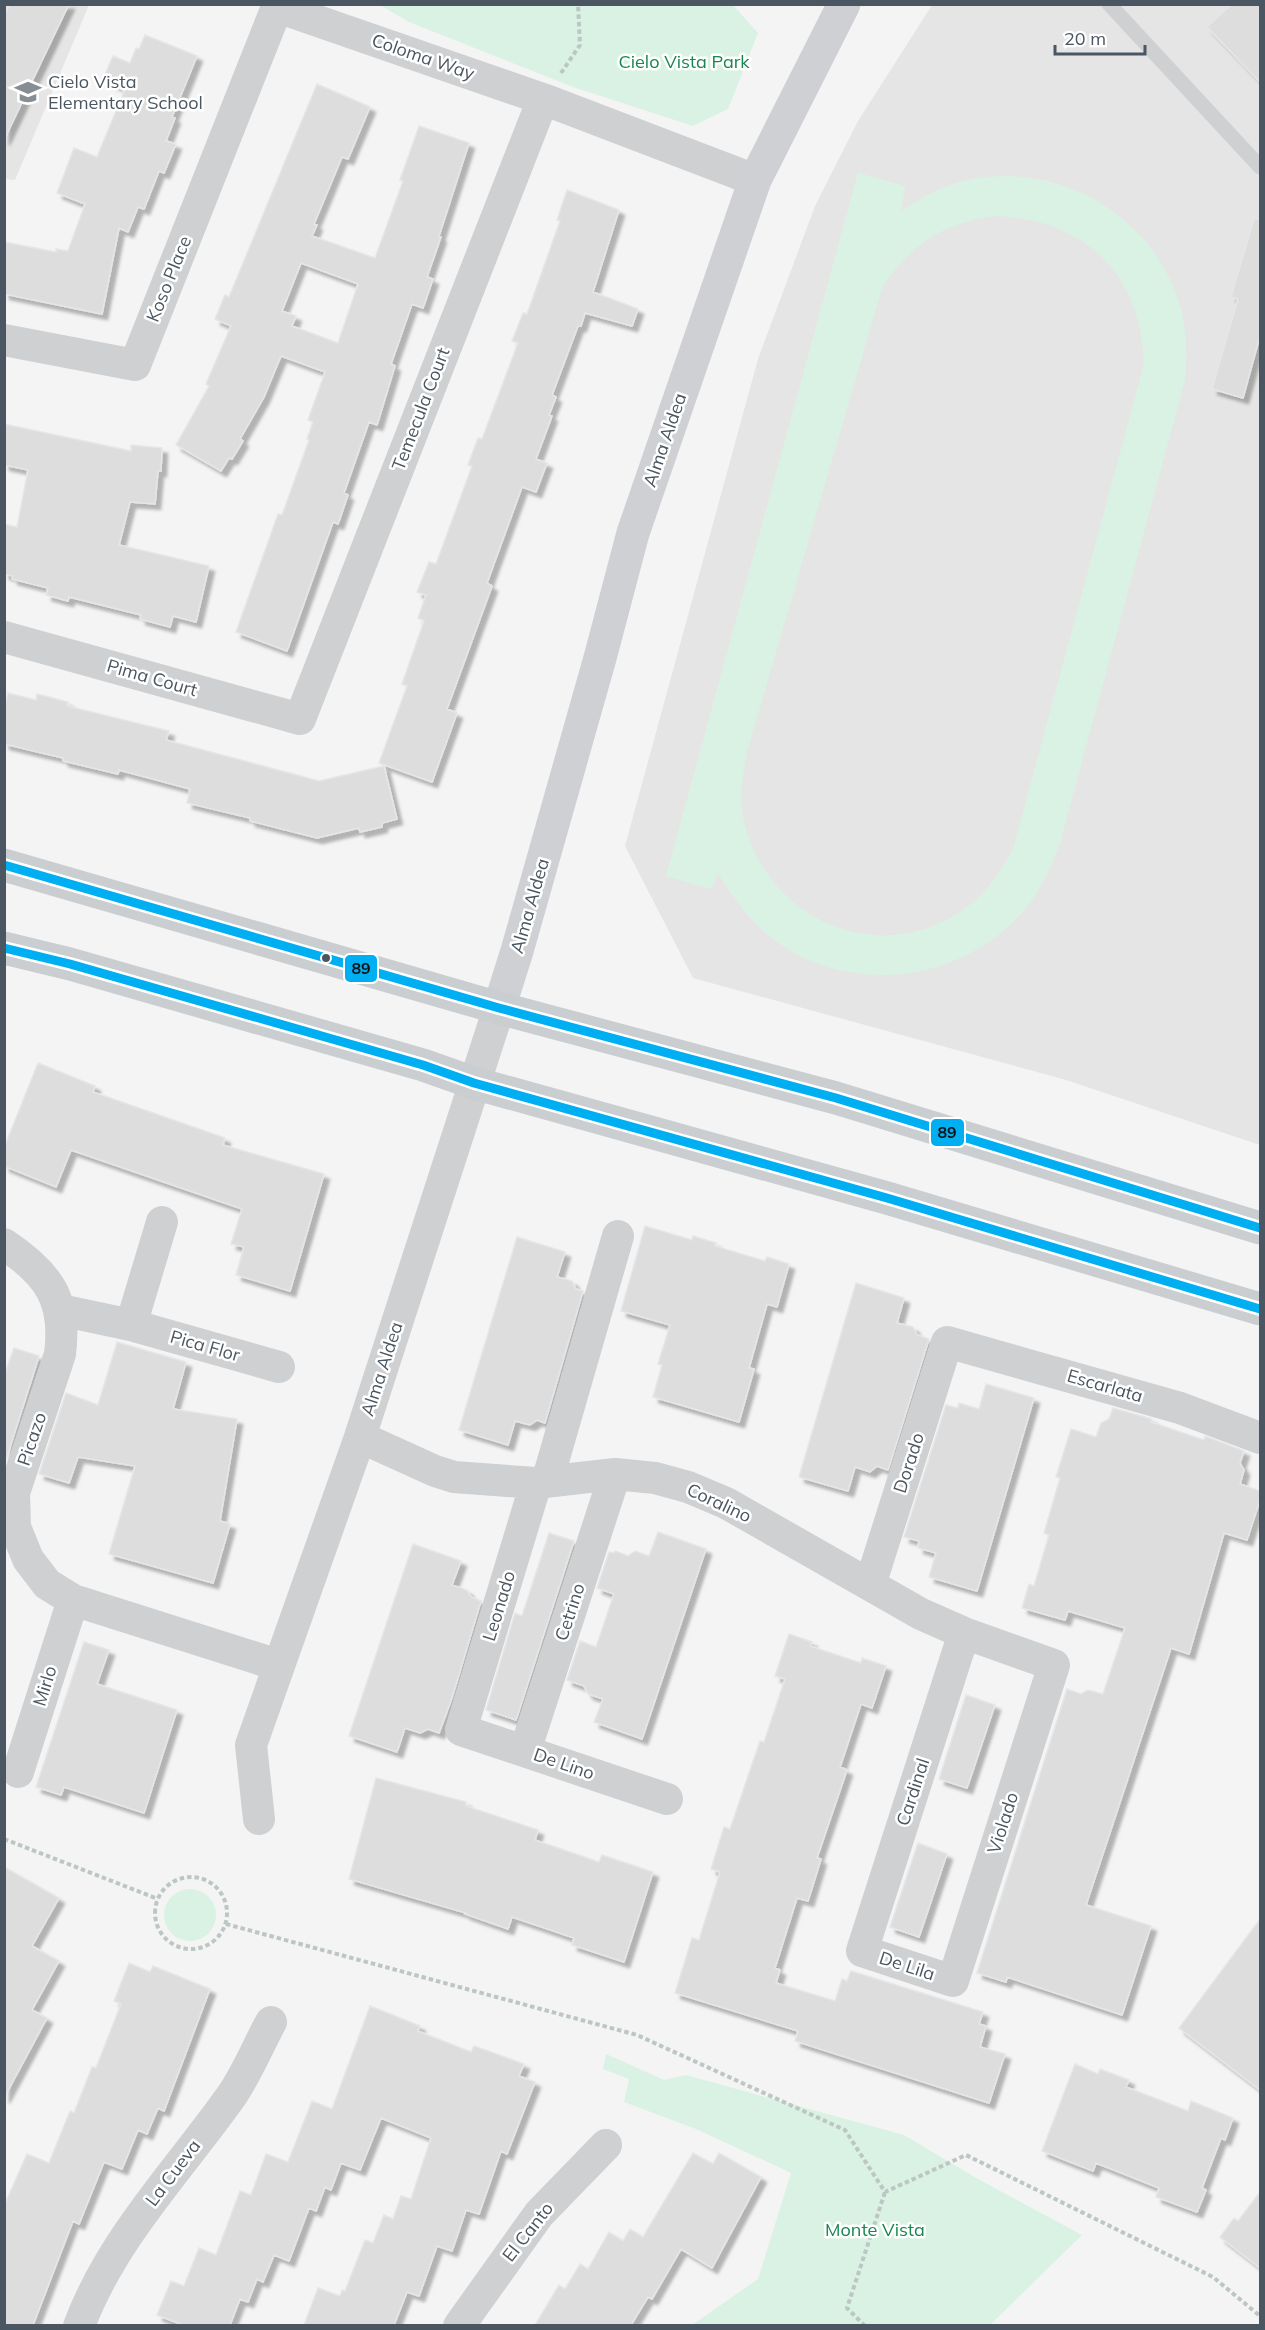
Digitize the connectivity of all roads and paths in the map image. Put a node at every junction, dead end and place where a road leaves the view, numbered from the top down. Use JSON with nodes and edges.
{"nodes":[{"id":1,"x":579,"y":4,"type":"edge"},
{"id":2,"x":844,"y":4,"type":"edge"},
{"id":3,"x":1109,"y":4,"type":"edge"},
{"id":4,"x":543,"y":99,"type":"junction"},
{"id":5,"x":1260,"y":167,"type":"edge"},
{"id":6,"x":755,"y":180,"type":"junction"},
{"id":7,"x":203,"y":193,"type":"joint"},
{"id":8,"x":4,"y":340,"type":"edge"},
{"id":9,"x":4,"y":637,"type":"edge"},
{"id":10,"x":300,"y":719,"type":"joint"},
{"id":11,"x":4,"y":865,"type":"edge"},
{"id":12,"x":4,"y":948,"type":"edge"},
{"id":13,"x":499,"y":1008,"type":"junction"},
{"id":14,"x":474,"y":1083,"type":"junction"},
{"id":15,"x":162,"y":1222,"type":"dead end"},
{"id":16,"x":1260,"y":1228,"type":"edge"},
{"id":17,"x":618,"y":1236,"type":"dead end"},
{"id":18,"x":4,"y":1244,"type":"edge"},
{"id":19,"x":1260,"y":1309,"type":"edge"},
{"id":20,"x":60,"y":1310,"type":"junction"},
{"id":21,"x":131,"y":1326,"type":"junction"},
{"id":22,"x":947,"y":1342,"type":"joint"},
{"id":23,"x":279,"y":1367,"type":"dead end"},
{"id":24,"x":360,"y":1437,"type":"junction"},
{"id":25,"x":1260,"y":1438,"type":"edge"},
{"id":26,"x":615,"y":1474,"type":"junction"},
{"id":27,"x":542,"y":1482,"type":"junction"},
{"id":28,"x":870,"y":1585,"type":"junction"},
{"id":29,"x":73,"y":1600,"type":"junction"},
{"id":30,"x":964,"y":1633,"type":"junction"},
{"id":31,"x":278,"y":1665,"type":"junction"},
{"id":32,"x":1054,"y":1665,"type":"joint"},
{"id":33,"x":461,"y":1730,"type":"joint"},
{"id":34,"x":525,"y":1751,"type":"junction"},
{"id":35,"x":18,"y":1772,"type":"dead end"},
{"id":36,"x":667,"y":1799,"type":"dead end"},
{"id":37,"x":259,"y":1819,"type":"dead end"},
{"id":38,"x":4,"y":1839,"type":"edge"},
{"id":39,"x":158,"y":1899,"type":"junction"},
{"id":40,"x":226,"y":1924,"type":"junction"},
{"id":41,"x":861,"y":1951,"type":"joint"},
{"id":42,"x":953,"y":1981,"type":"joint"},
{"id":43,"x":271,"y":2022,"type":"dead end"},
{"id":44,"x":606,"y":2145,"type":"dead end"},
{"id":45,"x":885,"y":2192,"type":"junction"},
{"id":46,"x":1260,"y":2316,"type":"edge"},
{"id":47,"x":79,"y":2325,"type":"edge"},
{"id":48,"x":459,"y":2325,"type":"edge"},
{"id":49,"x":865,"y":2325,"type":"edge"}],
"edges":[{"from":1,"to":4,"type":"path"},
{"from":2,"to":6,"type":"main road","name":"Alma Aldea"},
{"from":3,"to":5,"type":"lane"},
{"from":4,"to":6,"type":"street","name":"Coloma Way"},
{"from":4,"to":7,"type":"street","name":"Coloma Way"},
{"from":4,"to":10,"type":"street","name":"Temecula Court"},
{"from":6,"to":13,"type":"main road","name":"Alma Aldea"},
{"from":7,"to":8,"type":"street","name":"Koso Place"},
{"from":9,"to":10,"type":"street","name":"Pima Court"},
{"from":11,"to":13,"type":"main road"},
{"from":12,"to":14,"type":"main road"},
{"from":13,"to":14,"type":"street","name":"Alma Aldea"},
{"from":13,"to":16,"type":"main road"},
{"from":14,"to":19,"type":"main road"},
{"from":14,"to":24,"type":"street","name":"Alma Aldea"},
{"from":15,"to":21,"type":"street"},
{"from":17,"to":27,"type":"street","name":"Leonado"},
{"from":18,"to":20,"type":"street","name":"Picazo"},
{"from":20,"to":21,"type":"street","name":"Pica Flor"},
{"from":20,"to":29,"type":"street","name":"Picazo"},
{"from":21,"to":23,"type":"street","name":"Pica Flor"},
{"from":22,"to":25,"type":"street","name":"Escarlata"},
{"from":22,"to":28,"type":"street","name":"Dorado"},
{"from":24,"to":27,"type":"street","name":"Coralino"},
{"from":24,"to":31,"type":"street","name":"Alma Aldea"},
{"from":26,"to":27,"type":"street","name":"Coralino"},
{"from":26,"to":28,"type":"street","name":"Coralino"},
{"from":26,"to":34,"type":"street","name":"Cetrino"},
{"from":27,"to":33,"type":"street","name":"Leonado"},
{"from":28,"to":30,"type":"street","name":"Coralino"},
{"from":29,"to":31,"type":"street","name":"Picazo"},
{"from":29,"to":35,"type":"street","name":"Mirlo"},
{"from":30,"to":32,"type":"street","name":"Coralino"},
{"from":30,"to":41,"type":"street","name":"Cardinal"},
{"from":31,"to":37,"type":"street","name":"Alma Aldea"},
{"from":32,"to":42,"type":"street","name":"Violado"},
{"from":33,"to":34,"type":"street","name":"De Lino"},
{"from":34,"to":36,"type":"street","name":"De Lino"},
{"from":38,"to":39,"type":"path"},
{"from":39,"to":40,"type":"path"},
{"from":39,"to":40,"type":"path"},
{"from":40,"to":45,"type":"path"},
{"from":41,"to":42,"type":"street","name":"De Lila"},
{"from":43,"to":47,"type":"street","name":"La Cueva"},
{"from":44,"to":48,"type":"street","name":"El Canto"},
{"from":45,"to":46,"type":"path"},
{"from":45,"to":49,"type":"path"}]}
